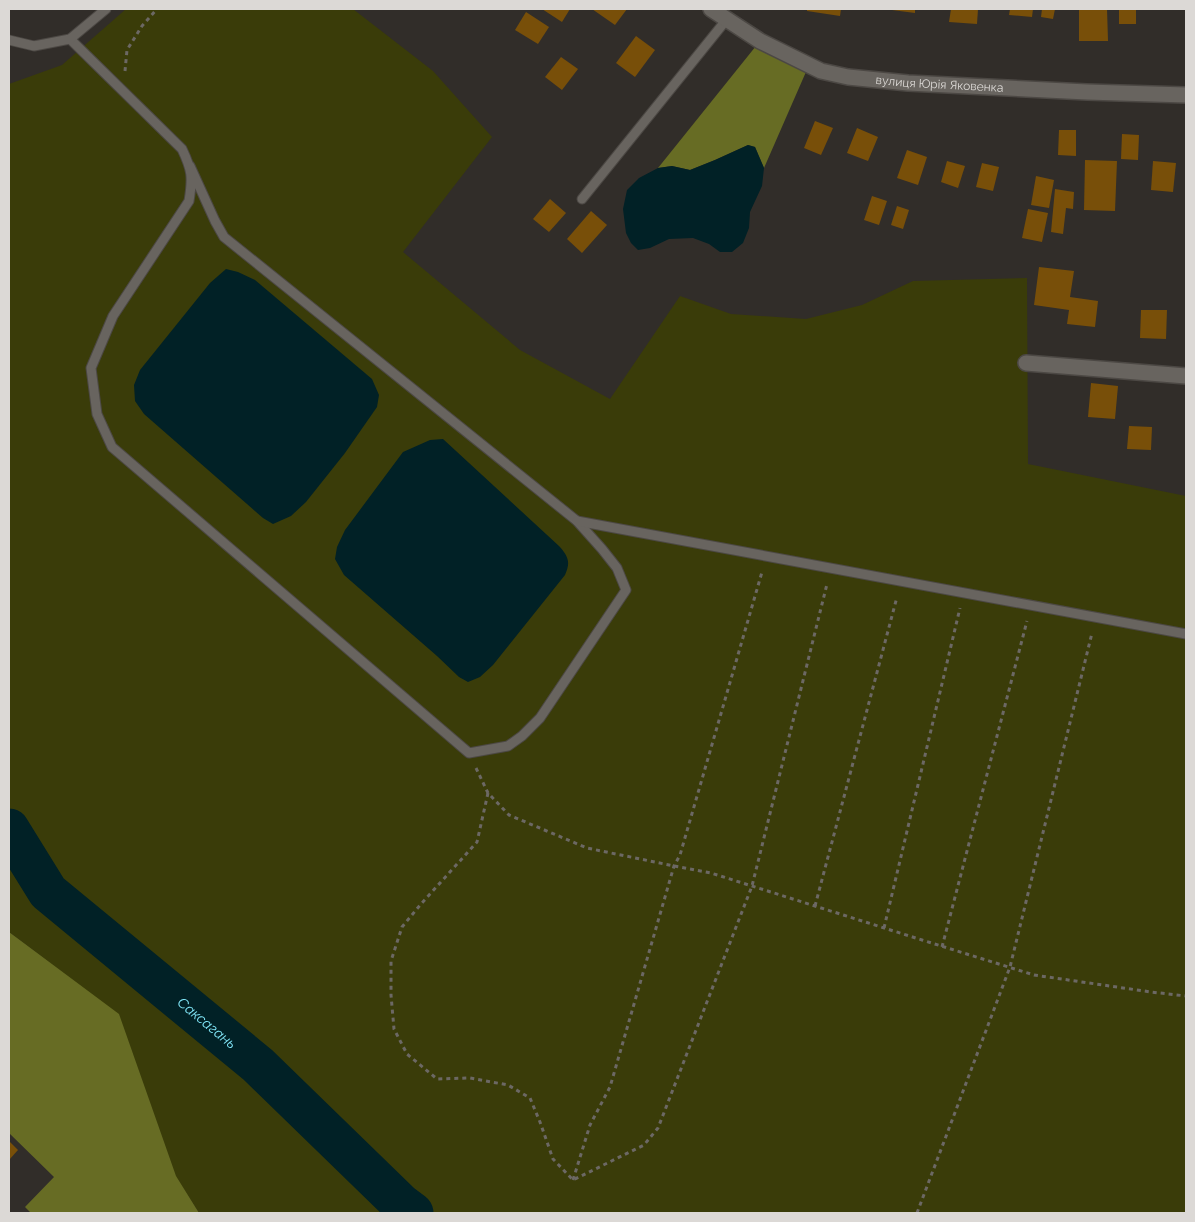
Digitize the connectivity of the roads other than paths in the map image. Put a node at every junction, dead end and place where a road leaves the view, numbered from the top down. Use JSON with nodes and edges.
{"nodes":[{"id":1,"x":106,"y":9,"type":"edge"},
{"id":2,"x":711,"y":9,"type":"edge"},
{"id":3,"x":727,"y":20,"type":"junction"},
{"id":4,"x":70,"y":39,"type":"junction"},
{"id":5,"x":9,"y":40,"type":"edge"},
{"id":6,"x":1186,"y":95,"type":"edge"},
{"id":7,"x":190,"y":166,"type":"junction"},
{"id":8,"x":582,"y":199,"type":"dead end"},
{"id":9,"x":1026,"y":363,"type":"dead end"},
{"id":10,"x":1186,"y":376,"type":"edge"},
{"id":11,"x":577,"y":521,"type":"junction"},
{"id":12,"x":1186,"y":634,"type":"edge"}],
"edges":[{"from":1,"to":4,"type":"lane"},
{"from":2,"to":3,"type":"street","name":"вулиця Юрія Яковенка"},
{"from":3,"to":6,"type":"street","name":"вулиця Юрія Яковенка"},
{"from":3,"to":8,"type":"lane"},
{"from":4,"to":5,"type":"lane"},
{"from":4,"to":7,"type":"lane"},
{"from":7,"to":11,"type":"lane"},
{"from":7,"to":11,"type":"lane"},
{"from":9,"to":10,"type":"street"},
{"from":11,"to":12,"type":"lane"}]}
